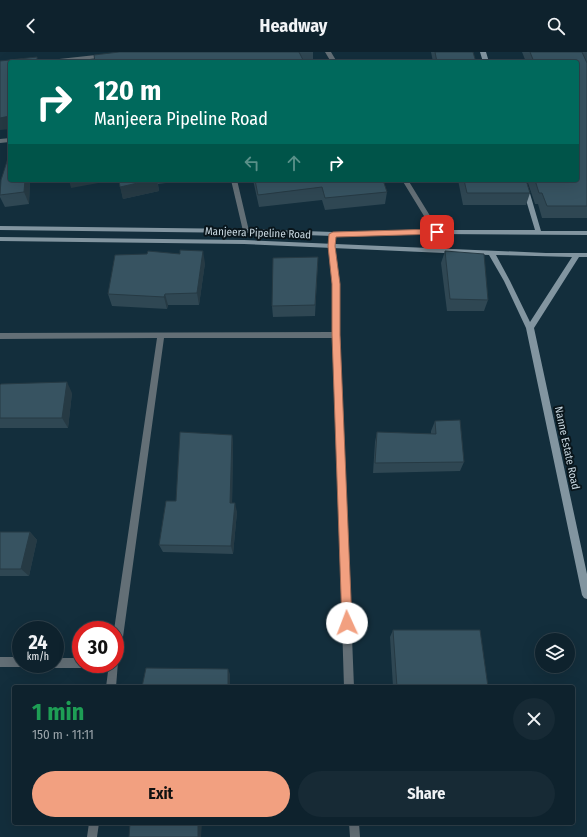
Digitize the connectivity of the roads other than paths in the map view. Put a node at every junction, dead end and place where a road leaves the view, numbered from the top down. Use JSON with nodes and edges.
{"nodes":[{"id":1,"x":112,"y":55,"type":"edge"},
{"id":2,"x":68,"y":60,"type":"edge"},
{"id":3,"x":234,"y":182,"type":"edge"},
{"id":4,"x":406,"y":182,"type":"edge"},
{"id":5,"x":523,"y":182,"type":"edge"},
{"id":6,"x":0,"y":228,"type":"edge"},
{"id":7,"x":246,"y":231,"type":"junction"},
{"id":8,"x":437,"y":232,"type":"junction"},
{"id":9,"x":539,"y":233,"type":"junction"},
{"id":10,"x":587,"y":233,"type":"edge"},
{"id":11,"x":333,"y":234,"type":"junction"},
{"id":12,"x":0,"y":239,"type":"edge"},
{"id":13,"x":331,"y":246,"type":"junction"},
{"id":14,"x":491,"y":253,"type":"junction"},
{"id":15,"x":578,"y":255,"type":"junction"},
{"id":16,"x":587,"y":255,"type":"edge"},
{"id":17,"x":530,"y":328,"type":"junction"},
{"id":18,"x":336,"y":335,"type":"junction"},
{"id":19,"x":0,"y":336,"type":"edge"},
{"id":20,"x":161,"y":336,"type":"junction"},
{"id":21,"x":587,"y":595,"type":"edge"},
{"id":22,"x":120,"y":621,"type":"edge"},
{"id":23,"x":0,"y":662,"type":"edge"},
{"id":24,"x":12,"y":662,"type":"edge"},
{"id":25,"x":113,"y":673,"type":"edge"},
{"id":26,"x":111,"y":685,"type":"edge"},
{"id":27,"x":349,"y":685,"type":"edge"},
{"id":28,"x":94,"y":825,"type":"edge"},
{"id":29,"x":354,"y":825,"type":"edge"},
{"id":30,"x":92,"y":837,"type":"edge"},
{"id":31,"x":355,"y":837,"type":"edge"}],
"edges":[{"from":1,"to":2,"type":"street"},
{"from":3,"to":7,"type":"street"},
{"from":4,"to":8,"type":"street"},
{"from":5,"to":9,"type":"main road"},
{"from":6,"to":7,"type":"main road","name":"Manjeera Pipeline Road"},
{"from":7,"to":11,"type":"main road","name":"Manjeera Pipeline Road"},
{"from":8,"to":9,"type":"main road","name":"Manjeera Pipeline Road"},
{"from":8,"to":11,"type":"main road","name":"Manjeera Pipeline Road"},
{"from":9,"to":10,"type":"main road","name":"Manjeera Pipeline Road"},
{"from":11,"to":13,"type":"street"},
{"from":12,"to":13,"type":"main road","name":"Manjeera Pipeline Road"},
{"from":13,"to":14,"type":"main road","name":"Manjeera Pipeline Road"},
{"from":13,"to":18,"type":"street"},
{"from":14,"to":15,"type":"main road","name":"Manjeera Pipeline Road"},
{"from":14,"to":17,"type":"main road","name":"Nanne Estate Road"},
{"from":15,"to":16,"type":"main road","name":"Manjeera Pipeline Road"},
{"from":15,"to":17,"type":"main road"},
{"from":17,"to":21,"type":"main road","name":"Nanne Estate Road"},
{"from":18,"to":20,"type":"street"},
{"from":18,"to":27,"type":"street"},
{"from":19,"to":20,"type":"street"},
{"from":20,"to":22,"type":"street"},
{"from":23,"to":24,"type":"street"},
{"from":25,"to":26,"type":"street"},
{"from":28,"to":30,"type":"street"},
{"from":29,"to":31,"type":"street"}]}
